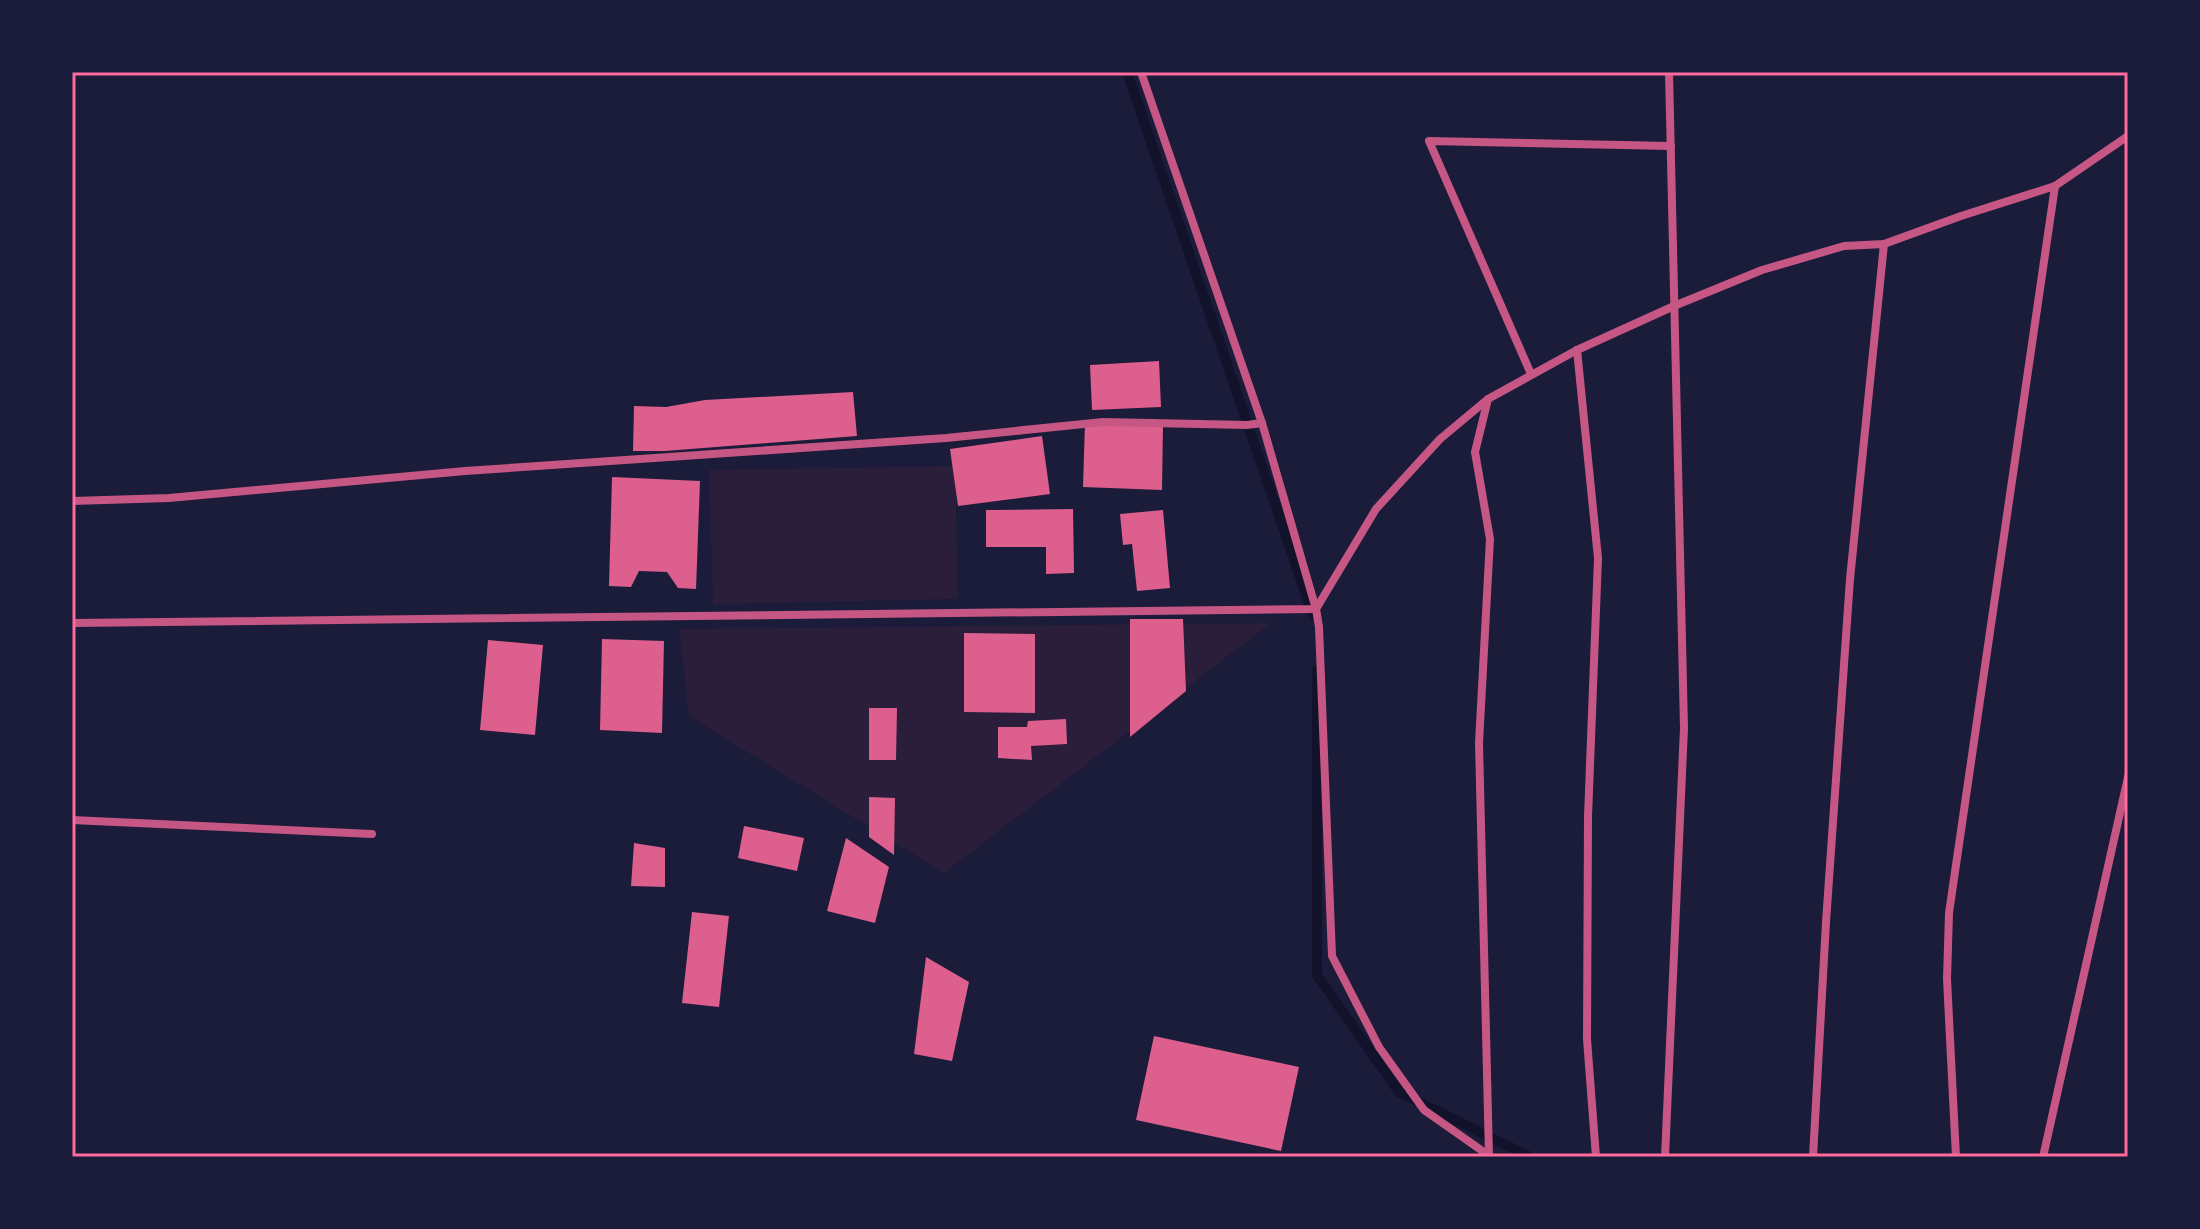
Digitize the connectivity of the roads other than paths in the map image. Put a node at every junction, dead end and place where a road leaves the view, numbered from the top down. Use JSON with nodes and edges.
{"nodes":[{"id":1,"x":1141,"y":72,"type":"edge"},
{"id":2,"x":1669,"y":72,"type":"edge"},
{"id":3,"x":2128,"y":136,"type":"edge"},
{"id":4,"x":1671,"y":146,"type":"junction"},
{"id":5,"x":2055,"y":186,"type":"junction"},
{"id":6,"x":1884,"y":244,"type":"junction"},
{"id":7,"x":1674,"y":306,"type":"junction"},
{"id":8,"x":1577,"y":350,"type":"junction"},
{"id":9,"x":1531,"y":374,"type":"junction"},
{"id":10,"x":1488,"y":399,"type":"junction"},
{"id":11,"x":1262,"y":423,"type":"junction"},
{"id":12,"x":72,"y":501,"type":"edge"},
{"id":13,"x":1316,"y":609,"type":"junction"},
{"id":14,"x":72,"y":623,"type":"edge"},
{"id":15,"x":2128,"y":777,"type":"edge"},
{"id":16,"x":72,"y":820,"type":"edge"},
{"id":17,"x":372,"y":834,"type":"dead end"},
{"id":18,"x":1490,"y":1157,"type":"edge"},
{"id":19,"x":1596,"y":1157,"type":"edge"},
{"id":20,"x":1665,"y":1157,"type":"edge"},
{"id":21,"x":1813,"y":1157,"type":"edge"},
{"id":22,"x":1956,"y":1157,"type":"edge"},
{"id":23,"x":2043,"y":1157,"type":"edge"}],
"edges":[{"from":1,"to":11,"type":"street"},
{"from":2,"to":4,"type":"street"},
{"from":3,"to":5,"type":"street"},
{"from":4,"to":7,"type":"street"},
{"from":4,"to":9,"type":"street"},
{"from":5,"to":6,"type":"street"},
{"from":5,"to":22,"type":"street"},
{"from":6,"to":7,"type":"street"},
{"from":6,"to":21,"type":"street"},
{"from":7,"to":8,"type":"street"},
{"from":7,"to":20,"type":"street"},
{"from":8,"to":9,"type":"street"},
{"from":8,"to":19,"type":"street"},
{"from":9,"to":10,"type":"street"},
{"from":10,"to":13,"type":"street"},
{"from":10,"to":18,"type":"street"},
{"from":11,"to":12,"type":"street"},
{"from":11,"to":13,"type":"street"},
{"from":13,"to":14,"type":"street"},
{"from":13,"to":18,"type":"street"},
{"from":15,"to":23,"type":"street"},
{"from":16,"to":17,"type":"street"}]}
